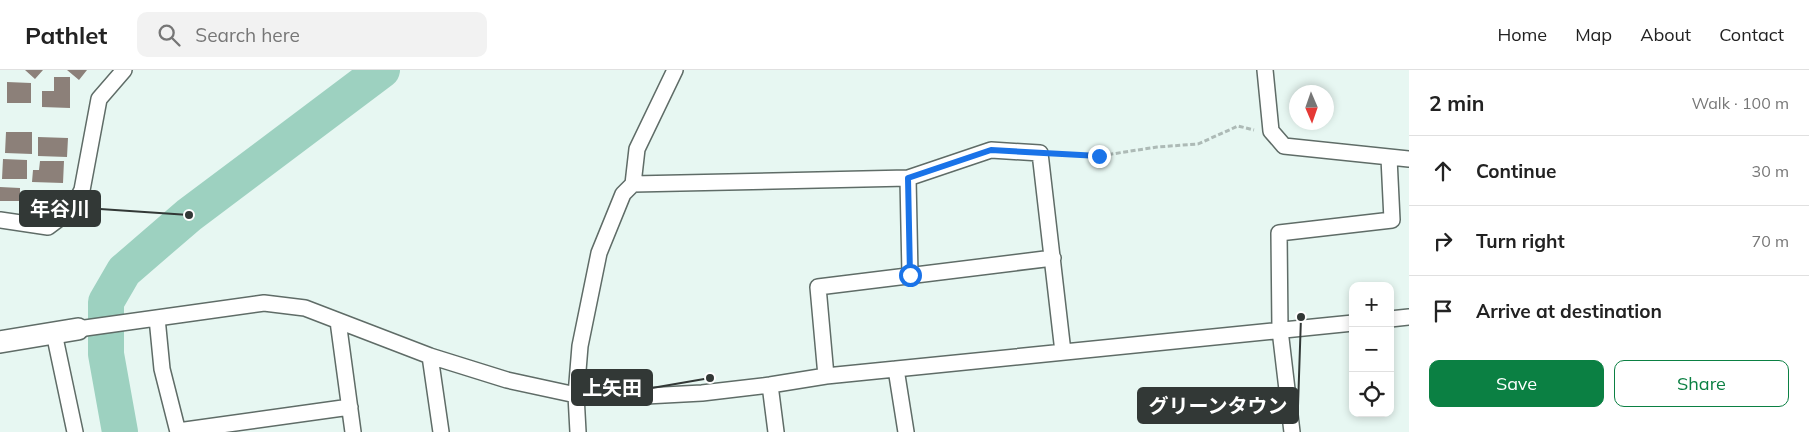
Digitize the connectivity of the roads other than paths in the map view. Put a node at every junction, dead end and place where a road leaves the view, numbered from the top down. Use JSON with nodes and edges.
{"nodes":[{"id":1,"x":124,"y":70,"type":"edge"},
{"id":2,"x":675,"y":70,"type":"edge"},
{"id":3,"x":1264,"y":70,"type":"edge"},
{"id":4,"x":1389,"y":158,"type":"junction"},
{"id":5,"x":1409,"y":160,"type":"edge"},
{"id":6,"x":908,"y":178,"type":"junction"},
{"id":7,"x":633,"y":184,"type":"junction"},
{"id":8,"x":0,"y":220,"type":"edge"},
{"id":9,"x":1053,"y":258,"type":"junction"},
{"id":10,"x":910,"y":275,"type":"junction"},
{"id":11,"x":1409,"y":317,"type":"edge"},
{"id":12,"x":152,"y":318,"type":"junction"},
{"id":13,"x":1394,"y":319,"type":"edge"},
{"id":14,"x":338,"y":321,"type":"junction"},
{"id":15,"x":1349,"y":323,"type":"edge"},
{"id":16,"x":78,"y":329,"type":"joint"},
{"id":17,"x":1280,"y":330,"type":"junction"},
{"id":18,"x":54,"y":333,"type":"junction"},
{"id":19,"x":0,"y":342,"type":"edge"},
{"id":20,"x":1063,"y":352,"type":"junction"},
{"id":21,"x":430,"y":356,"type":"junction"},
{"id":22,"x":896,"y":368,"type":"junction"},
{"id":23,"x":826,"y":376,"type":"junction"},
{"id":24,"x":770,"y":385,"type":"junction"},
{"id":25,"x":576,"y":395,"type":"junction"},
{"id":26,"x":350,"y":407,"type":"junction"},
{"id":27,"x":75,"y":432,"type":"edge"},
{"id":28,"x":178,"y":432,"type":"edge"},
{"id":29,"x":353,"y":432,"type":"edge"},
{"id":30,"x":441,"y":432,"type":"edge"},
{"id":31,"x":578,"y":432,"type":"edge"},
{"id":32,"x":776,"y":432,"type":"edge"},
{"id":33,"x":906,"y":432,"type":"edge"},
{"id":34,"x":1292,"y":432,"type":"edge"}],
"edges":[{"from":1,"to":8,"type":"street"},
{"from":2,"to":7,"type":"street"},
{"from":3,"to":4,"type":"street"},
{"from":4,"to":5,"type":"street"},
{"from":4,"to":17,"type":"street"},
{"from":6,"to":7,"type":"street"},
{"from":6,"to":9,"type":"street"},
{"from":6,"to":10,"type":"street"},
{"from":7,"to":25,"type":"street"},
{"from":9,"to":10,"type":"street"},
{"from":9,"to":20,"type":"street"},
{"from":10,"to":23,"type":"street"},
{"from":11,"to":13,"type":"street"},
{"from":12,"to":14,"type":"street"},
{"from":12,"to":16,"type":"street"},
{"from":12,"to":28,"type":"street"},
{"from":14,"to":21,"type":"street"},
{"from":14,"to":26,"type":"street"},
{"from":15,"to":17,"type":"street"},
{"from":16,"to":18,"type":"street"},
{"from":17,"to":20,"type":"street"},
{"from":17,"to":34,"type":"street"},
{"from":18,"to":19,"type":"street"},
{"from":18,"to":27,"type":"street"},
{"from":20,"to":22,"type":"street"},
{"from":21,"to":25,"type":"street"},
{"from":21,"to":30,"type":"street"},
{"from":22,"to":23,"type":"street"},
{"from":22,"to":33,"type":"street"},
{"from":23,"to":24,"type":"street"},
{"from":24,"to":25,"type":"street"},
{"from":24,"to":32,"type":"street"},
{"from":25,"to":31,"type":"street"},
{"from":26,"to":28,"type":"street"},
{"from":26,"to":29,"type":"street"}]}
